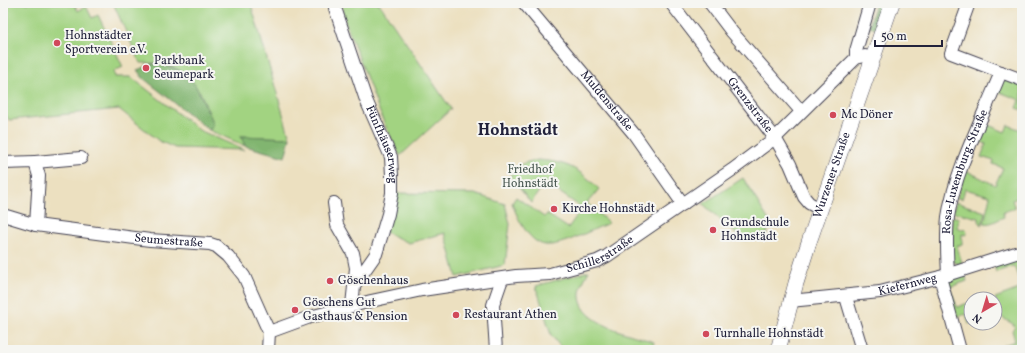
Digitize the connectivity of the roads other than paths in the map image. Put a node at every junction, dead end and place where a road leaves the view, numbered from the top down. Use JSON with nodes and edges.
{"nodes":[{"id":1,"x":336,"y":3,"type":"edge"},
{"id":2,"x":524,"y":3,"type":"edge"},
{"id":3,"x":671,"y":3,"type":"edge"},
{"id":4,"x":710,"y":3,"type":"edge"},
{"id":5,"x":870,"y":3,"type":"edge"},
{"id":6,"x":892,"y":3,"type":"edge"},
{"id":7,"x":969,"y":3,"type":"edge"},
{"id":8,"x":856,"y":58,"type":"junction"},
{"id":9,"x":873,"y":58,"type":"junction"},
{"id":10,"x":1001,"y":72,"type":"junction"},
{"id":11,"x":1022,"y":80,"type":"edge"},
{"id":12,"x":801,"y":111,"type":"junction"},
{"id":13,"x":775,"y":138,"type":"junction"},
{"id":14,"x":81,"y":158,"type":"dead end"},
{"id":15,"x":36,"y":162,"type":"junction"},
{"id":16,"x":3,"y":163,"type":"edge"},
{"id":17,"x":334,"y":203,"type":"dead end"},
{"id":18,"x":683,"y":204,"type":"junction"},
{"id":19,"x":820,"y":209,"type":"junction"},
{"id":20,"x":3,"y":215,"type":"edge"},
{"id":21,"x":36,"y":225,"type":"junction"},
{"id":22,"x":1022,"y":251,"type":"edge"},
{"id":23,"x":944,"y":276,"type":"junction"},
{"id":24,"x":502,"y":279,"type":"junction"},
{"id":25,"x":355,"y":284,"type":"junction"},
{"id":26,"x":846,"y":297,"type":"junction"},
{"id":27,"x":790,"y":302,"type":"junction"},
{"id":28,"x":352,"y":305,"type":"junction"},
{"id":29,"x":269,"y":332,"type":"junction"},
{"id":30,"x":268,"y":350,"type":"edge"},
{"id":31,"x":496,"y":350,"type":"edge"},
{"id":32,"x":778,"y":350,"type":"edge"},
{"id":33,"x":862,"y":350,"type":"edge"},
{"id":34,"x":960,"y":350,"type":"edge"}],
"edges":[{"from":1,"to":25,"type":"street","name":"Fünfhäuserweg"},
{"from":2,"to":18,"type":"street","name":"Muldenstraße"},
{"from":3,"to":13,"type":"street","name":"Grenzstraße"},
{"from":4,"to":12,"type":"street"},
{"from":5,"to":8,"type":"street"},
{"from":6,"to":9,"type":"main road","name":"Wurzener Straße"},
{"from":7,"to":10,"type":"street"},
{"from":8,"to":9,"type":"street"},
{"from":8,"to":12,"type":"street","name":"Schillerstraße"},
{"from":9,"to":19,"type":"main road","name":"Wurzener Straße"},
{"from":10,"to":11,"type":"street"},
{"from":10,"to":23,"type":"street","name":"Rosa-Luxemburg-Straße"},
{"from":12,"to":13,"type":"street","name":"Schillerstraße"},
{"from":13,"to":18,"type":"street","name":"Schillerstraße"},
{"from":13,"to":19,"type":"street","name":"Grenzstraße"},
{"from":14,"to":15,"type":"street"},
{"from":15,"to":16,"type":"street"},
{"from":15,"to":21,"type":"street"},
{"from":17,"to":25,"type":"street","name":"Fünfhäuserweg"},
{"from":18,"to":24,"type":"street","name":"Schillerstraße"},
{"from":19,"to":27,"type":"main road","name":"Wurzener Straße"},
{"from":20,"to":21,"type":"street","name":"Seumestraße"},
{"from":21,"to":29,"type":"street","name":"Seumestraße"},
{"from":22,"to":23,"type":"street","name":"Kiefernweg"},
{"from":23,"to":26,"type":"street","name":"Kiefernweg"},
{"from":23,"to":34,"type":"street","name":"Rosa-Luxemburg-Straße"},
{"from":24,"to":28,"type":"street","name":"Schillerstraße"},
{"from":24,"to":31,"type":"street"},
{"from":25,"to":28,"type":"street","name":"Fünfhäuserweg"},
{"from":26,"to":27,"type":"street","name":"Kiefernweg"},
{"from":26,"to":33,"type":"street"},
{"from":27,"to":32,"type":"main road","name":"Wurzener Straße"},
{"from":28,"to":29,"type":"street","name":"Schillerstraße"},
{"from":29,"to":30,"type":"street","name":"Seumestraße"}]}
